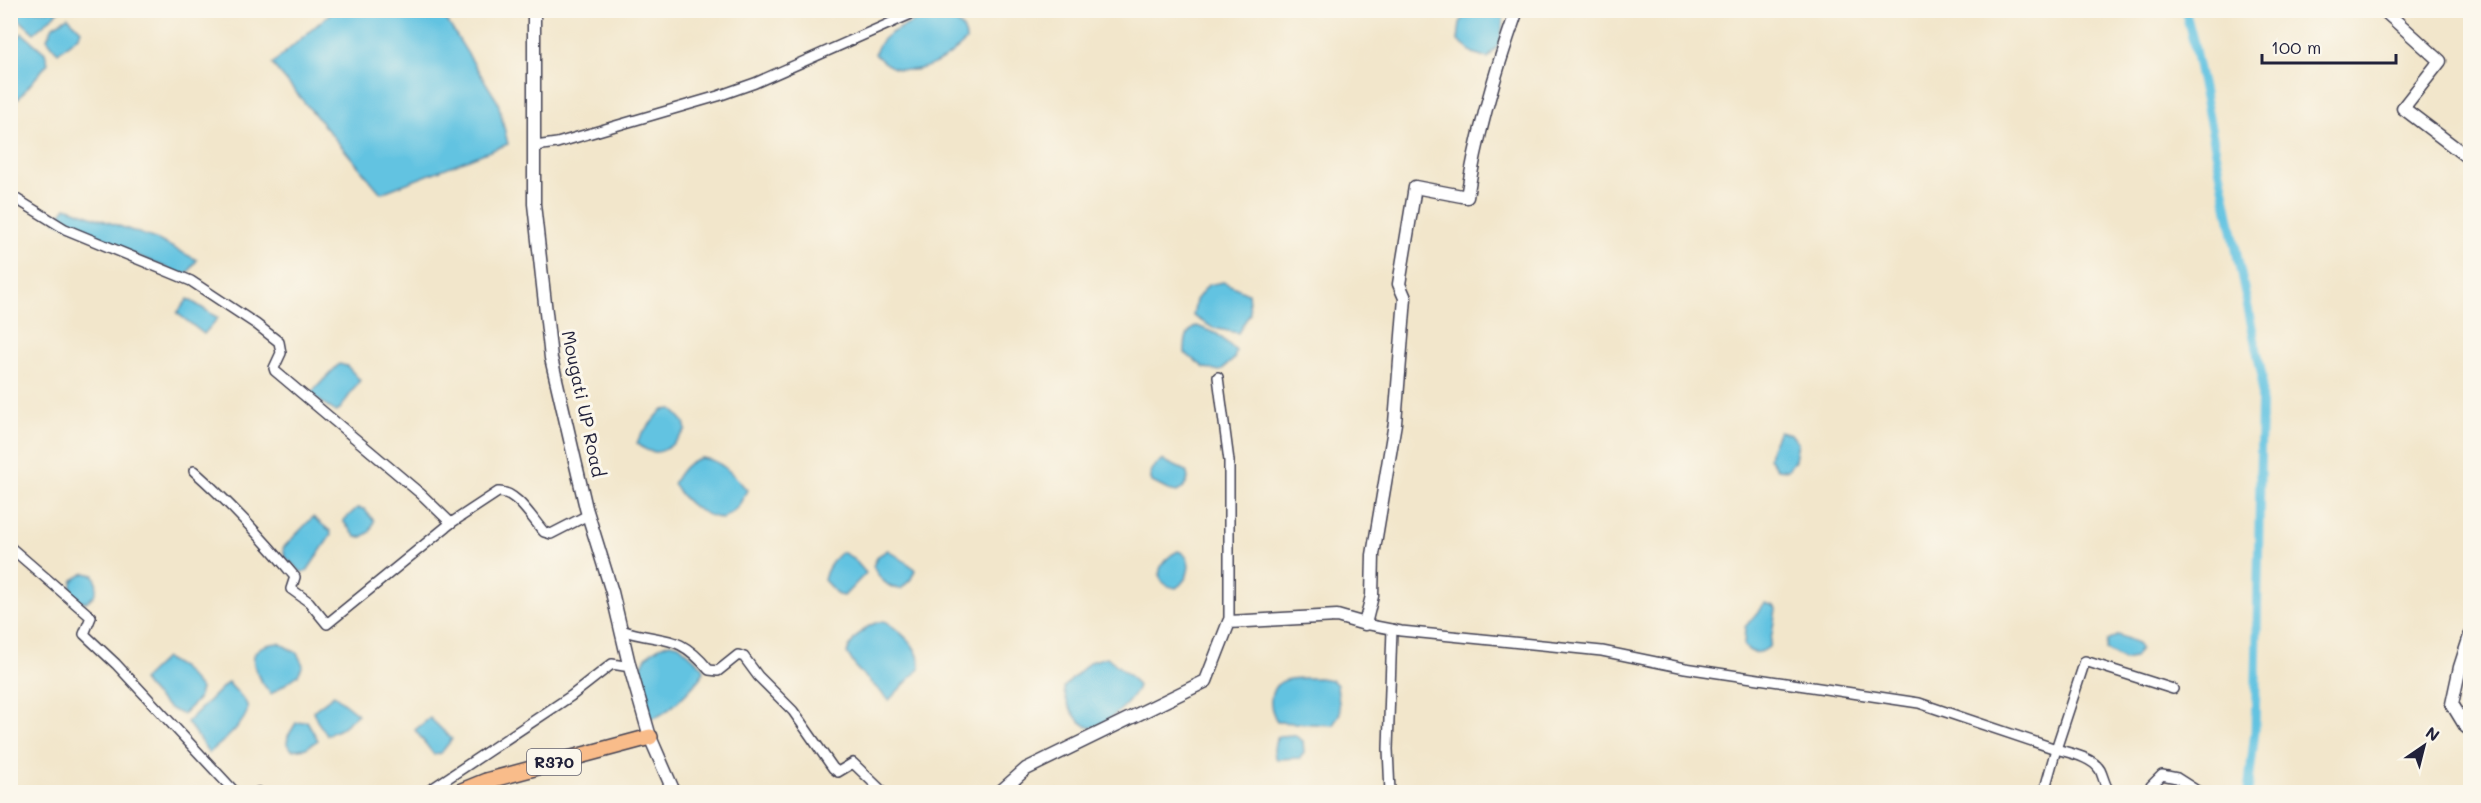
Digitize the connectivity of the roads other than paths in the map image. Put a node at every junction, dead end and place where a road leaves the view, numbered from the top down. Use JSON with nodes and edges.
{"nodes":[{"id":1,"x":534,"y":10,"type":"edge"},
{"id":2,"x":920,"y":10,"type":"edge"},
{"id":3,"x":1517,"y":10,"type":"edge"},
{"id":4,"x":2388,"y":10,"type":"edge"},
{"id":5,"x":535,"y":146,"type":"junction"},
{"id":6,"x":2470,"y":159,"type":"edge"},
{"id":7,"x":10,"y":195,"type":"edge"},
{"id":8,"x":1218,"y":377,"type":"dead end"},
{"id":9,"x":194,"y":471,"type":"dead end"},
{"id":10,"x":588,"y":514,"type":"junction"},
{"id":11,"x":451,"y":523,"type":"junction"},
{"id":12,"x":10,"y":547,"type":"edge"},
{"id":13,"x":1229,"y":622,"type":"junction"},
{"id":14,"x":1365,"y":624,"type":"junction"},
{"id":15,"x":1392,"y":629,"type":"junction"},
{"id":16,"x":621,"y":630,"type":"junction"},
{"id":17,"x":2470,"y":636,"type":"edge"},
{"id":18,"x":629,"y":664,"type":"junction"},
{"id":19,"x":2174,"y":689,"type":"dead end"},
{"id":20,"x":2470,"y":729,"type":"edge"},
{"id":21,"x":650,"y":737,"type":"junction"},
{"id":22,"x":2056,"y":748,"type":"junction"},
{"id":23,"x":235,"y":792,"type":"edge"},
{"id":24,"x":427,"y":792,"type":"edge"},
{"id":25,"x":459,"y":792,"type":"edge"},
{"id":26,"x":674,"y":792,"type":"edge"},
{"id":27,"x":883,"y":792,"type":"edge"},
{"id":28,"x":1000,"y":792,"type":"edge"},
{"id":29,"x":1390,"y":792,"type":"edge"},
{"id":30,"x":2044,"y":792,"type":"edge"},
{"id":31,"x":2110,"y":792,"type":"edge"},
{"id":32,"x":2149,"y":792,"type":"edge"},
{"id":33,"x":2199,"y":792,"type":"edge"}],
"edges":[{"from":1,"to":5,"type":"street","name":"Mougati UP Road"},
{"from":2,"to":5,"type":"street"},
{"from":3,"to":14,"type":"street"},
{"from":4,"to":6,"type":"street"},
{"from":5,"to":10,"type":"street","name":"Mougati UP Road"},
{"from":7,"to":11,"type":"street"},
{"from":8,"to":13,"type":"street"},
{"from":9,"to":11,"type":"street"},
{"from":10,"to":11,"type":"street"},
{"from":10,"to":16,"type":"street","name":"Mougati UP Road"},
{"from":12,"to":23,"type":"street"},
{"from":13,"to":14,"type":"street"},
{"from":13,"to":28,"type":"street"},
{"from":14,"to":15,"type":"street"},
{"from":15,"to":22,"type":"street"},
{"from":15,"to":29,"type":"street"},
{"from":16,"to":18,"type":"street","name":"Mougati UP Road"},
{"from":16,"to":27,"type":"street"},
{"from":17,"to":20,"type":"street"},
{"from":18,"to":21,"type":"street","name":"Mougati UP Road"},
{"from":18,"to":24,"type":"street"},
{"from":19,"to":22,"type":"street"},
{"from":21,"to":25,"type":"main road","number":"R370"},
{"from":21,"to":26,"type":"street","name":"Mougati UP Road"},
{"from":22,"to":30,"type":"street"},
{"from":22,"to":31,"type":"street"},
{"from":32,"to":33,"type":"street"}]}
